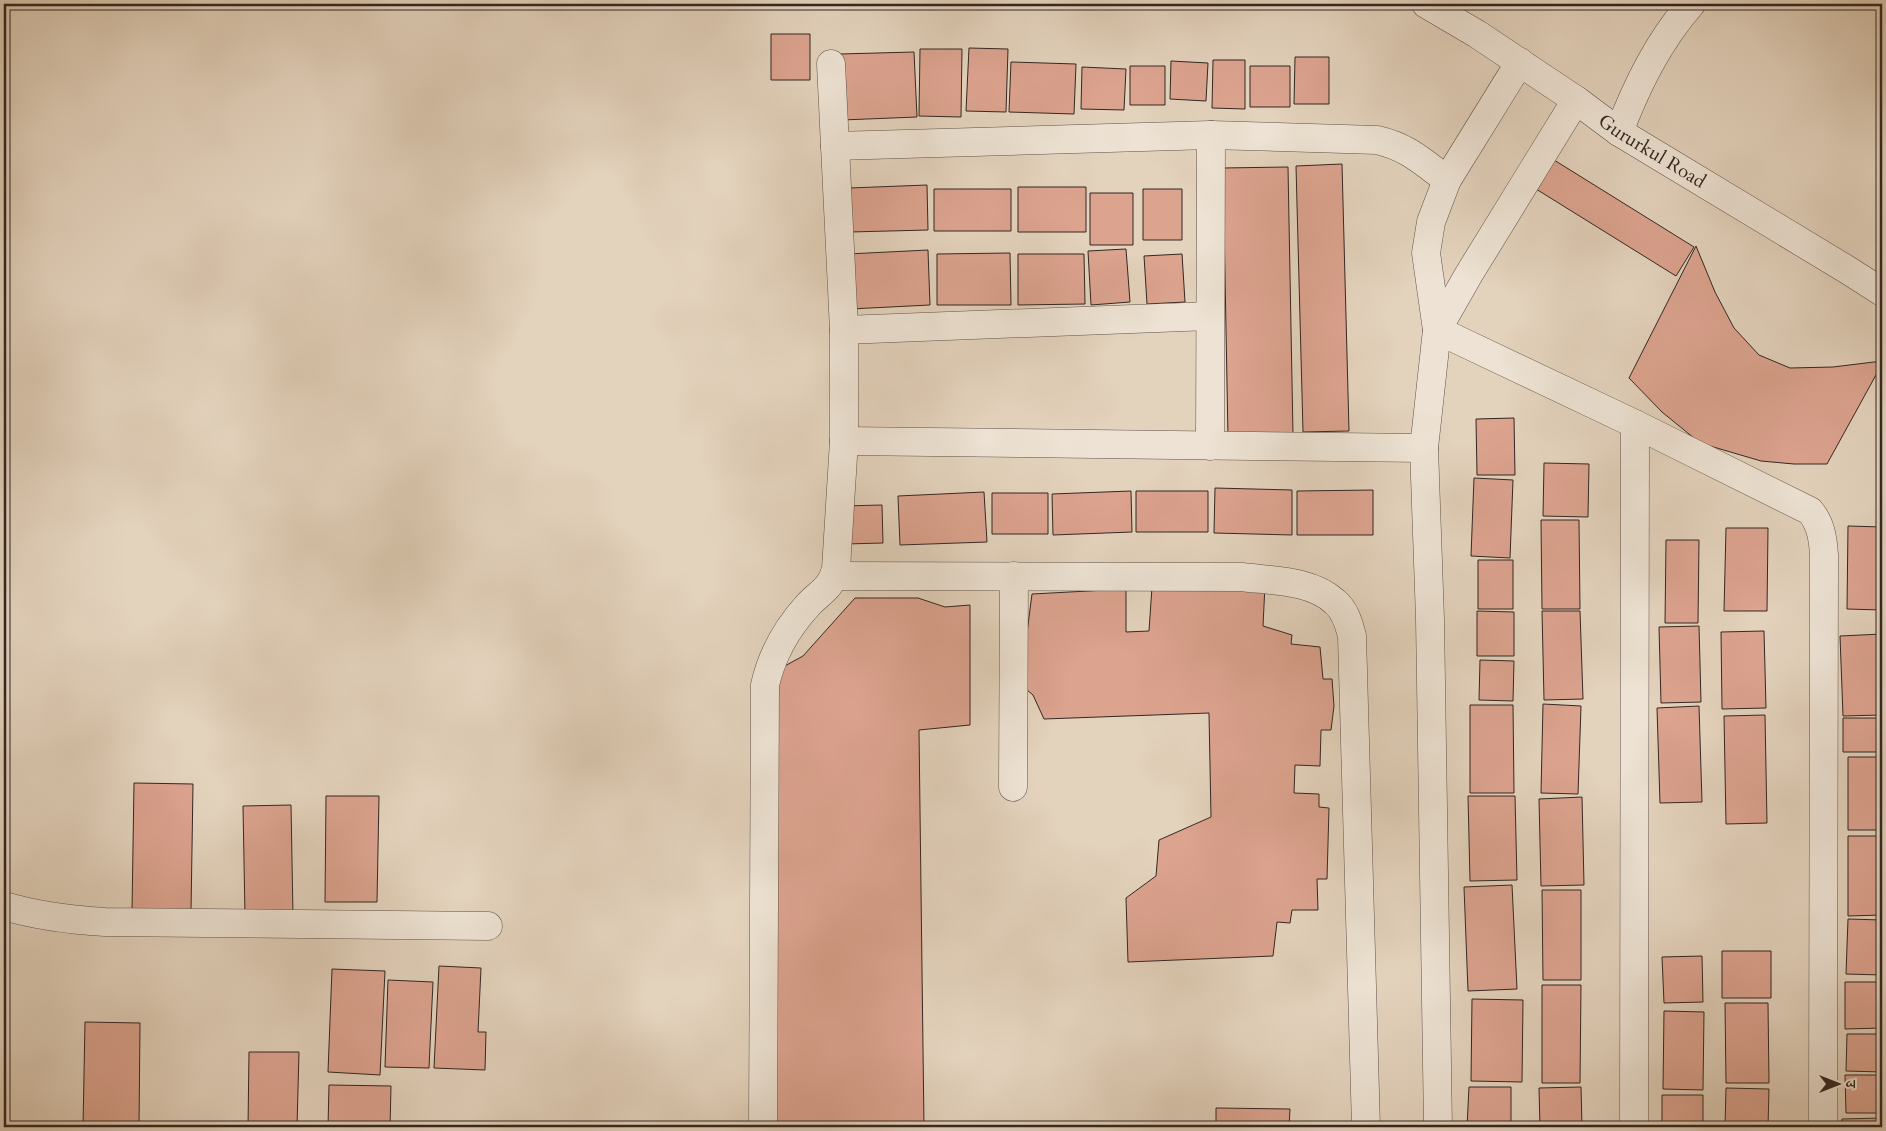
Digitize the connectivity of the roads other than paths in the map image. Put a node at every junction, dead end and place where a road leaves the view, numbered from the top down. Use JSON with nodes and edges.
{"nodes":[{"id":1,"x":1426,"y":4,"type":"edge"},
{"id":2,"x":1692,"y":4,"type":"edge"},
{"id":3,"x":1520,"y":62,"type":"junction"},
{"id":4,"x":831,"y":64,"type":"dead end"},
{"id":5,"x":1576,"y":100,"type":"junction"},
{"id":6,"x":1619,"y":132,"type":"junction"},
{"id":7,"x":1211,"y":135,"type":"junction"},
{"id":8,"x":835,"y":146,"type":"junction"},
{"id":9,"x":1446,"y":180,"type":"junction"},
{"id":10,"x":1882,"y":292,"type":"edge"},
{"id":11,"x":1210,"y":316,"type":"junction"},
{"id":12,"x":844,"y":330,"type":"junction"},
{"id":13,"x":1437,"y":330,"type":"junction"},
{"id":14,"x":1635,"y":424,"type":"junction"},
{"id":15,"x":844,"y":441,"type":"junction"},
{"id":16,"x":1210,"y":446,"type":"junction"},
{"id":17,"x":1424,"y":448,"type":"junction"},
{"id":18,"x":834,"y":576,"type":"junction"},
{"id":19,"x":1014,"y":576,"type":"junction"},
{"id":20,"x":1013,"y":787,"type":"dead end"},
{"id":21,"x":4,"y":906,"type":"edge"},
{"id":22,"x":488,"y":926,"type":"dead end"},
{"id":23,"x":763,"y":1127,"type":"edge"},
{"id":24,"x":1366,"y":1127,"type":"edge"},
{"id":25,"x":1438,"y":1127,"type":"edge"},
{"id":26,"x":1634,"y":1127,"type":"edge"},
{"id":27,"x":1823,"y":1127,"type":"edge"}],
"edges":[{"from":1,"to":3,"type":"street","name":"Gururkul Road"},
{"from":2,"to":6,"type":"street"},
{"from":3,"to":5,"type":"street","name":"Gururkul Road"},
{"from":3,"to":9,"type":"street"},
{"from":4,"to":8,"type":"street"},
{"from":5,"to":6,"type":"street","name":"Gururkul Road"},
{"from":5,"to":13,"type":"street"},
{"from":6,"to":10,"type":"street","name":"Gururkul Road"},
{"from":7,"to":8,"type":"street"},
{"from":7,"to":9,"type":"street"},
{"from":7,"to":11,"type":"street"},
{"from":8,"to":12,"type":"street"},
{"from":9,"to":13,"type":"street"},
{"from":11,"to":12,"type":"street"},
{"from":11,"to":16,"type":"street"},
{"from":12,"to":15,"type":"street"},
{"from":13,"to":14,"type":"street"},
{"from":13,"to":17,"type":"street"},
{"from":14,"to":26,"type":"street"},
{"from":14,"to":27,"type":"street"},
{"from":15,"to":16,"type":"street"},
{"from":15,"to":18,"type":"street"},
{"from":16,"to":17,"type":"street"},
{"from":17,"to":25,"type":"street"},
{"from":18,"to":19,"type":"street"},
{"from":18,"to":23,"type":"street"},
{"from":19,"to":20,"type":"street"},
{"from":19,"to":24,"type":"street"},
{"from":21,"to":22,"type":"street"}]}
